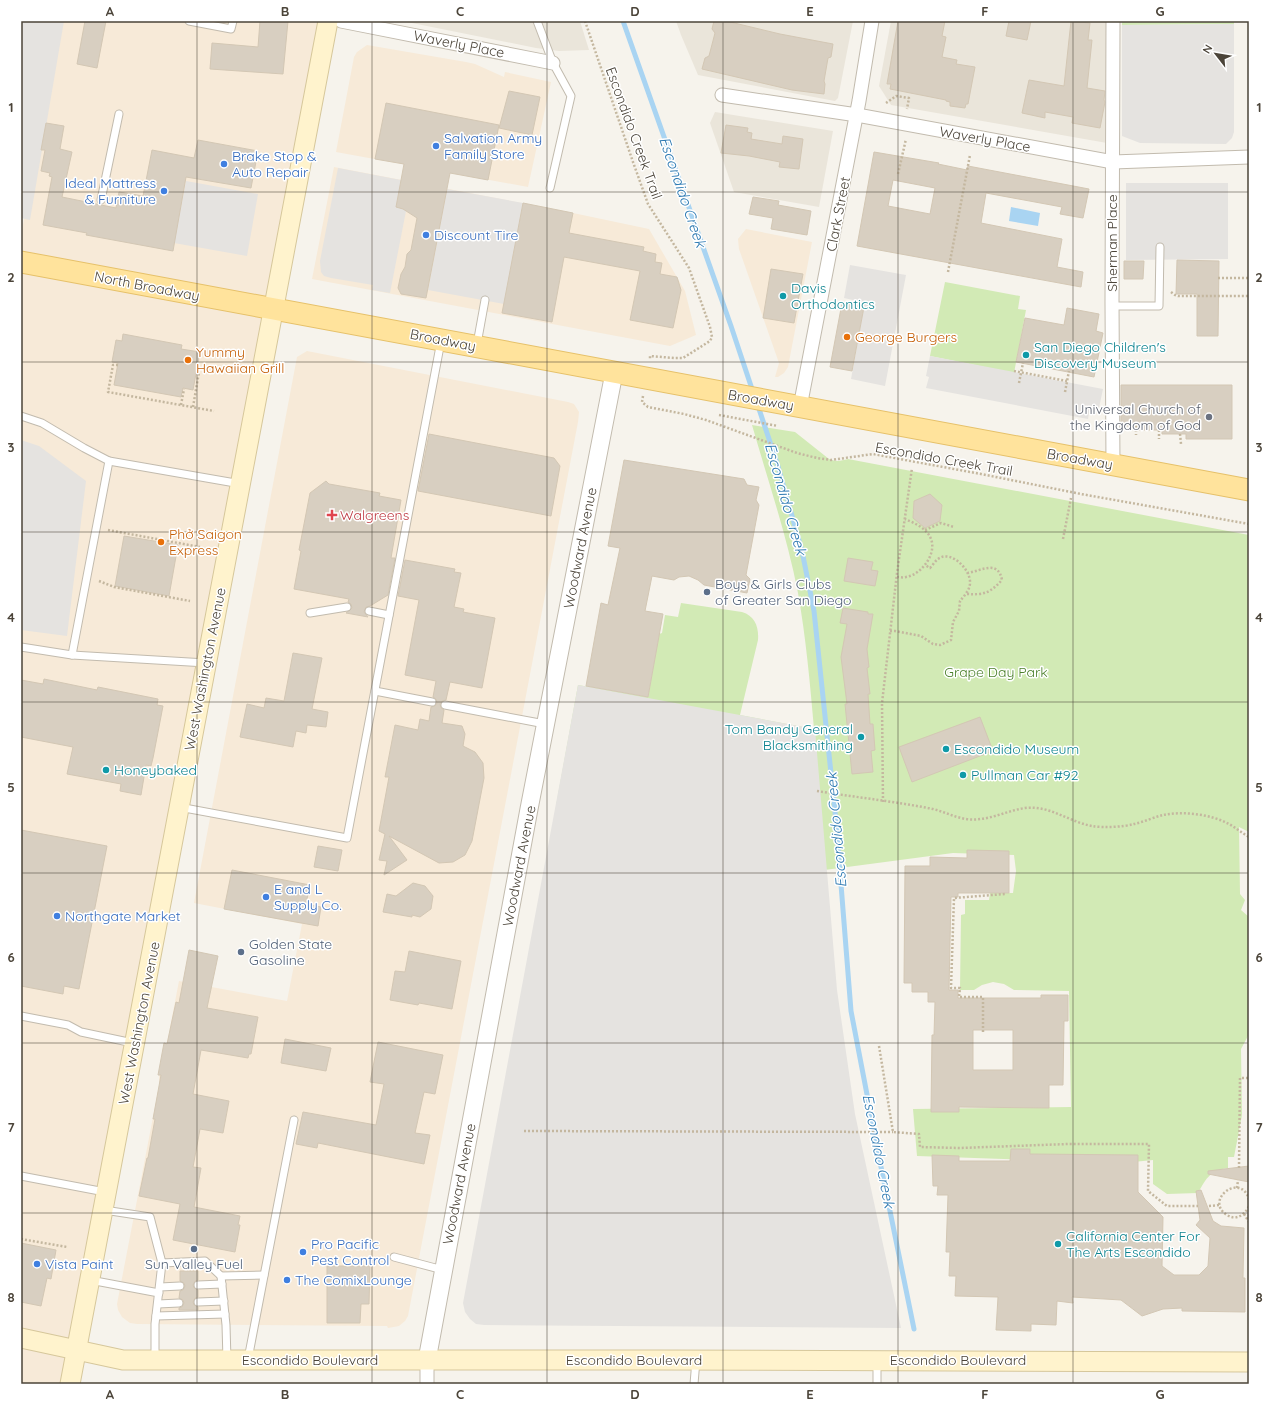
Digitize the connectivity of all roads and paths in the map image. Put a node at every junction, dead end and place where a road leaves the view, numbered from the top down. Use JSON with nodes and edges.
{"nodes":[{"id":1,"x":190,"y":21,"type":"edge"},
{"id":2,"x":233,"y":21,"type":"edge"},
{"id":3,"x":328,"y":21,"type":"edge"},
{"id":4,"x":341,"y":21,"type":"edge"},
{"id":5,"x":538,"y":21,"type":"edge"},
{"id":6,"x":585,"y":21,"type":"edge"},
{"id":7,"x":872,"y":21,"type":"edge"},
{"id":8,"x":1113,"y":21,"type":"edge"},
{"id":9,"x":553,"y":63,"type":"junction"},
{"id":10,"x":722,"y":95,"type":"dead end"},
{"id":11,"x":886,"y":103,"type":"dead end"},
{"id":12,"x":907,"y":110,"type":"dead end"},
{"id":13,"x":119,"y":114,"type":"dead end"},
{"id":14,"x":856,"y":115,"type":"junction"},
{"id":15,"x":908,"y":125,"type":"junction"},
{"id":16,"x":970,"y":156,"type":"dead end"},
{"id":17,"x":1249,"y":157,"type":"edge"},
{"id":18,"x":1113,"y":162,"type":"junction"},
{"id":19,"x":898,"y":174,"type":"dead end"},
{"id":20,"x":550,"y":188,"type":"dead end"},
{"id":21,"x":101,"y":200,"type":"dead end"},
{"id":22,"x":1160,"y":247,"type":"dead end"},
{"id":23,"x":21,"y":264,"type":"edge"},
{"id":24,"x":948,"y":272,"type":"dead end"},
{"id":25,"x":1218,"y":278,"type":"dead end"},
{"id":26,"x":1249,"y":278,"type":"edge"},
{"id":27,"x":1160,"y":288,"type":"junction"},
{"id":28,"x":1249,"y":296,"type":"edge"},
{"id":29,"x":485,"y":300,"type":"dead end"},
{"id":30,"x":1112,"y":306,"type":"junction"},
{"id":31,"x":273,"y":309,"type":"junction"},
{"id":32,"x":442,"y":340,"type":"junction"},
{"id":33,"x":477,"y":347,"type":"junction"},
{"id":34,"x":650,"y":356,"type":"dead end"},
{"id":35,"x":1023,"y":363,"type":"dead end"},
{"id":36,"x":118,"y":365,"type":"dead end"},
{"id":37,"x":196,"y":371,"type":"dead end"},
{"id":38,"x":1014,"y":371,"type":"dead end"},
{"id":39,"x":1069,"y":371,"type":"dead end"},
{"id":40,"x":1021,"y":372,"type":"junction"},
{"id":41,"x":614,"y":373,"type":"junction"},
{"id":42,"x":1067,"y":381,"type":"junction"},
{"id":43,"x":1019,"y":383,"type":"dead end"},
{"id":44,"x":184,"y":389,"type":"dead end"},
{"id":45,"x":1065,"y":392,"type":"dead end"},
{"id":46,"x":642,"y":402,"type":"dead end"},
{"id":47,"x":181,"y":405,"type":"junction"},
{"id":48,"x":193,"y":407,"type":"junction"},
{"id":49,"x":800,"y":407,"type":"junction"},
{"id":50,"x":214,"y":411,"type":"dead end"},
{"id":51,"x":719,"y":415,"type":"dead end"},
{"id":52,"x":21,"y":416,"type":"edge"},
{"id":53,"x":778,"y":426,"type":"dead end"},
{"id":54,"x":1136,"y":426,"type":"dead end"},
{"id":55,"x":1159,"y":430,"type":"dead end"},
{"id":56,"x":1180,"y":434,"type":"dead end"},
{"id":57,"x":1136,"y":435,"type":"dead end"},
{"id":58,"x":1159,"y":439,"type":"dead end"},
{"id":59,"x":1181,"y":444,"type":"dead end"},
{"id":60,"x":109,"y":461,"type":"junction"},
{"id":61,"x":1113,"y":465,"type":"junction"},
{"id":62,"x":912,"y":468,"type":"dead end"},
{"id":63,"x":241,"y":484,"type":"junction"},
{"id":64,"x":1249,"y":490,"type":"edge"},
{"id":65,"x":1071,"y":498,"type":"dead end"},
{"id":66,"x":904,"y":519,"type":"junction"},
{"id":67,"x":1249,"y":524,"type":"edge"},
{"id":68,"x":954,"y":527,"type":"dead end"},
{"id":69,"x":108,"y":530,"type":"dead end"},
{"id":70,"x":924,"y":530,"type":"junction"},
{"id":71,"x":1063,"y":539,"type":"dead end"},
{"id":72,"x":200,"y":547,"type":"dead end"},
{"id":73,"x":925,"y":565,"type":"junction"},
{"id":74,"x":968,"y":573,"type":"junction"},
{"id":75,"x":897,"y":577,"type":"junction"},
{"id":76,"x":99,"y":580,"type":"dead end"},
{"id":77,"x":967,"y":594,"type":"junction"},
{"id":78,"x":190,"y":601,"type":"dead end"},
{"id":79,"x":347,"y":607,"type":"dead end"},
{"id":80,"x":369,"y":611,"type":"dead end"},
{"id":81,"x":310,"y":613,"type":"dead end"},
{"id":82,"x":389,"y":615,"type":"junction"},
{"id":83,"x":890,"y":631,"type":"junction"},
{"id":84,"x":21,"y":647,"type":"edge"},
{"id":85,"x":72,"y":655,"type":"junction"},
{"id":86,"x":207,"y":663,"type":"junction"},
{"id":87,"x":375,"y":691,"type":"junction"},
{"id":88,"x":432,"y":702,"type":"dead end"},
{"id":89,"x":446,"y":705,"type":"dead end"},
{"id":90,"x":546,"y":724,"type":"junction"},
{"id":91,"x":817,"y":791,"type":"dead end"},
{"id":92,"x":883,"y":802,"type":"junction"},
{"id":93,"x":179,"y":807,"type":"junction"},
{"id":94,"x":1249,"y":837,"type":"edge"},
{"id":95,"x":1005,"y":894,"type":"dead end"},
{"id":96,"x":21,"y":1016,"type":"edge"},
{"id":97,"x":983,"y":1032,"type":"dead end"},
{"id":98,"x":135,"y":1044,"type":"junction"},
{"id":99,"x":878,"y":1046,"type":"dead end"},
{"id":100,"x":1249,"y":1078,"type":"edge"},
{"id":101,"x":294,"y":1120,"type":"dead end"},
{"id":102,"x":524,"y":1131,"type":"dead end"},
{"id":103,"x":893,"y":1132,"type":"junction"},
{"id":104,"x":1239,"y":1168,"type":"dead end"},
{"id":105,"x":21,"y":1176,"type":"edge"},
{"id":106,"x":1238,"y":1180,"type":"dead end"},
{"id":107,"x":1237,"y":1188,"type":"junction"},
{"id":108,"x":1249,"y":1200,"type":"edge"},
{"id":109,"x":105,"y":1201,"type":"junction"},
{"id":110,"x":1198,"y":1206,"type":"dead end"},
{"id":111,"x":1209,"y":1206,"type":"dead end"},
{"id":112,"x":1220,"y":1206,"type":"junction"},
{"id":113,"x":1249,"y":1206,"type":"edge"},
{"id":114,"x":1244,"y":1214,"type":"junction"},
{"id":115,"x":1249,"y":1222,"type":"edge"},
{"id":116,"x":21,"y":1239,"type":"edge"},
{"id":117,"x":67,"y":1247,"type":"dead end"},
{"id":118,"x":394,"y":1257,"type":"dead end"},
{"id":119,"x":162,"y":1263,"type":"junction"},
{"id":120,"x":443,"y":1270,"type":"junction"},
{"id":121,"x":264,"y":1275,"type":"junction"},
{"id":122,"x":221,"y":1276,"type":"junction"},
{"id":123,"x":90,"y":1280,"type":"junction"},
{"id":124,"x":222,"y":1284,"type":"junction"},
{"id":125,"x":198,"y":1285,"type":"dead end"},
{"id":126,"x":180,"y":1286,"type":"dead end"},
{"id":127,"x":159,"y":1290,"type":"junction"},
{"id":128,"x":224,"y":1301,"type":"junction"},
{"id":129,"x":198,"y":1302,"type":"dead end"},
{"id":130,"x":179,"y":1303,"type":"dead end"},
{"id":131,"x":158,"y":1304,"type":"junction"},
{"id":132,"x":225,"y":1314,"type":"junction"},
{"id":133,"x":156,"y":1316,"type":"junction"},
{"id":134,"x":21,"y":1338,"type":"edge"},
{"id":135,"x":76,"y":1350,"type":"junction"},
{"id":136,"x":155,"y":1360,"type":"junction"},
{"id":137,"x":227,"y":1360,"type":"junction"},
{"id":138,"x":248,"y":1360,"type":"junction"},
{"id":139,"x":426,"y":1360,"type":"junction"},
{"id":140,"x":696,"y":1360,"type":"junction"},
{"id":141,"x":877,"y":1360,"type":"junction"},
{"id":142,"x":1249,"y":1362,"type":"edge"},
{"id":143,"x":70,"y":1384,"type":"edge"},
{"id":144,"x":427,"y":1384,"type":"edge"},
{"id":145,"x":694,"y":1384,"type":"edge"},
{"id":146,"x":877,"y":1384,"type":"edge"}],
"edges":[{"from":1,"to":2,"type":"lane"},
{"from":3,"to":31,"type":"main road","name":"West Washington Avenue"},
{"from":4,"to":9,"type":"street","name":"Waverly Place"},
{"from":5,"to":9,"type":"lane"},
{"from":6,"to":34,"type":"path","name":"Escondido Creek Trail"},
{"from":7,"to":14,"type":"street","name":"Clark Street"},
{"from":8,"to":18,"type":"street","name":"Sherman Place"},
{"from":9,"to":20,"type":"lane"},
{"from":10,"to":14,"type":"street","name":"Waverly Place"},
{"from":11,"to":12,"type":"path"},
{"from":13,"to":21,"type":"lane"},
{"from":14,"to":15,"type":"street","name":"Waverly Place"},
{"from":14,"to":49,"type":"street","name":"Clark Street"},
{"from":15,"to":18,"type":"street","name":"Waverly Place"},
{"from":15,"to":19,"type":"path"},
{"from":16,"to":24,"type":"path"},
{"from":17,"to":18,"type":"street","name":"Waverly Place"},
{"from":18,"to":30,"type":"street","name":"Sherman Place"},
{"from":22,"to":27,"type":"lane"},
{"from":23,"to":31,"type":"main road","name":"North Broadway"},
{"from":25,"to":26,"type":"path"},
{"from":27,"to":28,"type":"path"},
{"from":27,"to":30,"type":"lane"},
{"from":29,"to":33,"type":"lane"},
{"from":30,"to":61,"type":"street","name":"Sherman Place"},
{"from":31,"to":32,"type":"main road","name":"Broadway"},
{"from":31,"to":63,"type":"main road","name":"West Washington Avenue"},
{"from":32,"to":33,"type":"main road","name":"Broadway"},
{"from":32,"to":82,"type":"lane"},
{"from":33,"to":41,"type":"main road","name":"Broadway"},
{"from":35,"to":40,"type":"path"},
{"from":36,"to":47,"type":"path"},
{"from":37,"to":48,"type":"path"},
{"from":38,"to":40,"type":"path"},
{"from":39,"to":42,"type":"path"},
{"from":40,"to":42,"type":"path"},
{"from":40,"to":43,"type":"path"},
{"from":41,"to":49,"type":"main road","name":"Broadway"},
{"from":41,"to":90,"type":"street","name":"Woodward Avenue"},
{"from":42,"to":45,"type":"path"},
{"from":44,"to":47,"type":"path"},
{"from":46,"to":67,"type":"path","name":"Escondido Creek Trail"},
{"from":47,"to":48,"type":"path"},
{"from":48,"to":50,"type":"path"},
{"from":49,"to":61,"type":"main road","name":"Broadway"},
{"from":51,"to":53,"type":"path"},
{"from":52,"to":60,"type":"lane"},
{"from":54,"to":57,"type":"path"},
{"from":55,"to":58,"type":"path"},
{"from":56,"to":59,"type":"path"},
{"from":60,"to":63,"type":"lane"},
{"from":60,"to":85,"type":"lane"},
{"from":61,"to":64,"type":"main road","name":"Broadway"},
{"from":62,"to":66,"type":"path"},
{"from":63,"to":86,"type":"main road","name":"West Washington Avenue"},
{"from":65,"to":71,"type":"path"},
{"from":66,"to":70,"type":"path"},
{"from":66,"to":75,"type":"path"},
{"from":68,"to":70,"type":"path"},
{"from":69,"to":72,"type":"path"},
{"from":70,"to":73,"type":"path"},
{"from":73,"to":74,"type":"path"},
{"from":73,"to":75,"type":"path"},
{"from":74,"to":77,"type":"path"},
{"from":74,"to":77,"type":"path"},
{"from":75,"to":83,"type":"path"},
{"from":76,"to":78,"type":"path"},
{"from":77,"to":83,"type":"path"},
{"from":79,"to":81,"type":"lane"},
{"from":80,"to":82,"type":"lane"},
{"from":82,"to":87,"type":"lane"},
{"from":83,"to":92,"type":"path"},
{"from":84,"to":85,"type":"lane"},
{"from":85,"to":86,"type":"lane"},
{"from":86,"to":93,"type":"main road","name":"West Washington Avenue"},
{"from":87,"to":88,"type":"lane"},
{"from":87,"to":93,"type":"lane"},
{"from":89,"to":90,"type":"lane"},
{"from":90,"to":120,"type":"street","name":"Woodward Avenue"},
{"from":91,"to":92,"type":"path"},
{"from":92,"to":94,"type":"path"},
{"from":93,"to":98,"type":"main road","name":"West Washington Avenue"},
{"from":95,"to":97,"type":"path"},
{"from":96,"to":98,"type":"lane"},
{"from":98,"to":109,"type":"main road","name":"West Washington Avenue"},
{"from":99,"to":103,"type":"path"},
{"from":100,"to":104,"type":"path"},
{"from":101,"to":121,"type":"lane"},
{"from":102,"to":103,"type":"path"},
{"from":103,"to":110,"type":"path"},
{"from":105,"to":109,"type":"lane"},
{"from":106,"to":107,"type":"path"},
{"from":107,"to":108,"type":"path"},
{"from":107,"to":112,"type":"path"},
{"from":109,"to":119,"type":"lane"},
{"from":109,"to":123,"type":"main road","name":"West Washington Avenue"},
{"from":111,"to":112,"type":"path"},
{"from":112,"to":114,"type":"path"},
{"from":113,"to":114,"type":"path"},
{"from":114,"to":115,"type":"path"},
{"from":116,"to":117,"type":"path"},
{"from":118,"to":120,"type":"lane"},
{"from":119,"to":122,"type":"lane"},
{"from":119,"to":127,"type":"lane"},
{"from":120,"to":139,"type":"street","name":"Woodward Avenue"},
{"from":121,"to":122,"type":"lane"},
{"from":121,"to":138,"type":"lane"},
{"from":122,"to":124,"type":"lane"},
{"from":123,"to":127,"type":"lane"},
{"from":123,"to":135,"type":"main road","name":"West Washington Avenue"},
{"from":124,"to":125,"type":"lane"},
{"from":124,"to":128,"type":"lane"},
{"from":126,"to":127,"type":"lane"},
{"from":127,"to":131,"type":"lane"},
{"from":128,"to":129,"type":"lane"},
{"from":128,"to":132,"type":"lane"},
{"from":130,"to":131,"type":"lane"},
{"from":131,"to":133,"type":"lane"},
{"from":132,"to":133,"type":"lane"},
{"from":132,"to":137,"type":"lane"},
{"from":133,"to":136,"type":"lane"},
{"from":134,"to":135,"type":"main road","name":"Escondido Boulevard"},
{"from":135,"to":136,"type":"main road","name":"Escondido Boulevard"},
{"from":135,"to":143,"type":"main road","name":"West Washington Avenue"},
{"from":136,"to":137,"type":"main road","name":"Escondido Boulevard"},
{"from":137,"to":138,"type":"main road","name":"Escondido Boulevard"},
{"from":138,"to":139,"type":"main road","name":"Escondido Boulevard"},
{"from":139,"to":140,"type":"main road","name":"Escondido Boulevard"},
{"from":139,"to":144,"type":"street"},
{"from":140,"to":141,"type":"main road","name":"Escondido Boulevard"},
{"from":140,"to":145,"type":"lane"},
{"from":141,"to":142,"type":"main road","name":"Escondido Boulevard"},
{"from":141,"to":146,"type":"lane"}]}
